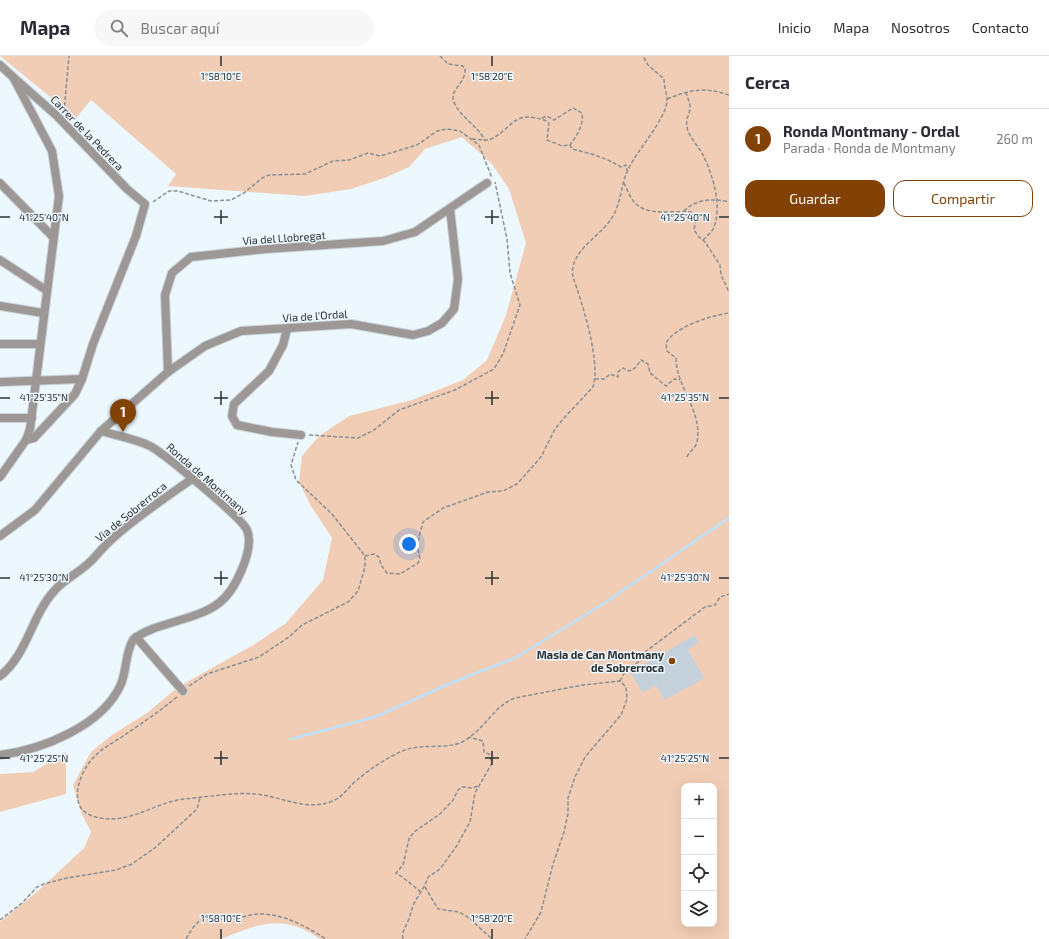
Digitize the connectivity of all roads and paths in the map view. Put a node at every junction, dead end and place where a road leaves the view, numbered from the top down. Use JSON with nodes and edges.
{"nodes":[{"id":1,"x":70,"y":56,"type":"edge"},
{"id":2,"x":440,"y":56,"type":"edge"},
{"id":3,"x":643,"y":56,"type":"edge"},
{"id":4,"x":0,"y":65,"type":"edge"},
{"id":5,"x":13,"y":77,"type":"junction"},
{"id":6,"x":686,"y":92,"type":"junction"},
{"id":7,"x":729,"y":95,"type":"edge"},
{"id":8,"x":667,"y":99,"type":"junction"},
{"id":9,"x":540,"y":119,"type":"junction"},
{"id":10,"x":62,"y":122,"type":"junction"},
{"id":11,"x":472,"y":139,"type":"junction"},
{"id":12,"x":485,"y":141,"type":"junction"},
{"id":13,"x":570,"y":144,"type":"junction"},
{"id":14,"x":627,"y":172,"type":"junction"},
{"id":15,"x":493,"y":177,"type":"junction"},
{"id":16,"x":0,"y":183,"type":"edge"},
{"id":17,"x":487,"y":183,"type":"joint"},
{"id":18,"x":624,"y":183,"type":"junction"},
{"id":19,"x":729,"y":202,"type":"edge"},
{"id":20,"x":146,"y":204,"type":"junction"},
{"id":21,"x":450,"y":209,"type":"junction"},
{"id":22,"x":684,"y":211,"type":"junction"},
{"id":23,"x":53,"y":237,"type":"junction"},
{"id":24,"x":703,"y":240,"type":"junction"},
{"id":25,"x":0,"y":260,"type":"edge"},
{"id":26,"x":46,"y":290,"type":"junction"},
{"id":27,"x":729,"y":292,"type":"edge"},
{"id":28,"x":0,"y":306,"type":"edge"},
{"id":29,"x":43,"y":313,"type":"junction"},
{"id":30,"x":729,"y":313,"type":"edge"},
{"id":31,"x":287,"y":329,"type":"junction"},
{"id":32,"x":0,"y":344,"type":"edge"},
{"id":33,"x":40,"y":344,"type":"junction"},
{"id":34,"x":168,"y":372,"type":"junction"},
{"id":35,"x":82,"y":379,"type":"junction"},
{"id":36,"x":595,"y":379,"type":"junction"},
{"id":37,"x":680,"y":380,"type":"junction"},
{"id":38,"x":36,"y":381,"type":"junction"},
{"id":39,"x":0,"y":382,"type":"edge"},
{"id":40,"x":0,"y":418,"type":"edge"},
{"id":41,"x":32,"y":418,"type":"junction"},
{"id":42,"x":101,"y":431,"type":"junction"},
{"id":43,"x":301,"y":435,"type":"junction"},
{"id":44,"x":26,"y":440,"type":"junction"},
{"id":45,"x":687,"y":457,"type":"dead end"},
{"id":46,"x":0,"y":477,"type":"edge"},
{"id":47,"x":192,"y":478,"type":"junction"},
{"id":48,"x":0,"y":536,"type":"edge"},
{"id":49,"x":365,"y":556,"type":"junction"},
{"id":50,"x":729,"y":594,"type":"edge"},
{"id":51,"x":136,"y":637,"type":"junction"},
{"id":52,"x":0,"y":676,"type":"edge"},
{"id":53,"x":620,"y":681,"type":"junction"},
{"id":54,"x":184,"y":691,"type":"junction"},
{"id":55,"x":469,"y":737,"type":"junction"},
{"id":56,"x":0,"y":755,"type":"edge"},
{"id":57,"x":478,"y":786,"type":"junction"},
{"id":58,"x":200,"y":798,"type":"junction"},
{"id":59,"x":425,"y":887,"type":"junction"},
{"id":60,"x":421,"y":892,"type":"junction"},
{"id":61,"x":0,"y":920,"type":"edge"},
{"id":62,"x":186,"y":939,"type":"edge"},
{"id":63,"x":326,"y":939,"type":"edge"},
{"id":64,"x":403,"y":939,"type":"edge"},
{"id":65,"x":492,"y":939,"type":"edge"},
{"id":66,"x":525,"y":939,"type":"edge"}],
"edges":[{"from":1,"to":10,"type":"path"},
{"from":2,"to":12,"type":"path"},
{"from":3,"to":8,"type":"path"},
{"from":4,"to":5,"type":"street","name":"Carrer de la Pedrera"},
{"from":5,"to":10,"type":"street","name":"Carrer de la Pedrera"},
{"from":5,"to":23,"type":"street"},
{"from":6,"to":7,"type":"path"},
{"from":6,"to":8,"type":"path"},
{"from":6,"to":24,"type":"path"},
{"from":8,"to":14,"type":"path"},
{"from":9,"to":12,"type":"path"},
{"from":9,"to":13,"type":"path"},
{"from":9,"to":13,"type":"path"},
{"from":10,"to":20,"type":"street","name":"Carrer de la Pedrera"},
{"from":11,"to":12,"type":"path"},
{"from":11,"to":15,"type":"path"},
{"from":11,"to":20,"type":"path"},
{"from":13,"to":14,"type":"path"},
{"from":14,"to":18,"type":"path"},
{"from":15,"to":17,"type":"path"},
{"from":15,"to":43,"type":"path"},
{"from":16,"to":23,"type":"street"},
{"from":17,"to":21,"type":"street","name":"Via del Llobregat"},
{"from":18,"to":22,"type":"path"},
{"from":18,"to":36,"type":"path"},
{"from":19,"to":22,"type":"path"},
{"from":20,"to":35,"type":"street"},
{"from":21,"to":31,"type":"street","name":"Via de l'Ordal"},
{"from":21,"to":34,"type":"street","name":"Via del Llobregat"},
{"from":22,"to":24,"type":"path"},
{"from":23,"to":26,"type":"street"},
{"from":24,"to":27,"type":"path"},
{"from":25,"to":26,"type":"street"},
{"from":26,"to":29,"type":"street"},
{"from":28,"to":29,"type":"street"},
{"from":29,"to":33,"type":"street"},
{"from":30,"to":37,"type":"path"},
{"from":31,"to":34,"type":"street","name":"Via de l'Ordal"},
{"from":31,"to":43,"type":"street"},
{"from":32,"to":33,"type":"street"},
{"from":33,"to":38,"type":"street"},
{"from":34,"to":42,"type":"street","name":"Via de l'Ordal"},
{"from":35,"to":38,"type":"street"},
{"from":35,"to":44,"type":"street"},
{"from":36,"to":37,"type":"path"},
{"from":36,"to":49,"type":"path"},
{"from":37,"to":45,"type":"path"},
{"from":38,"to":39,"type":"street"},
{"from":38,"to":41,"type":"street"},
{"from":40,"to":41,"type":"street"},
{"from":41,"to":44,"type":"street"},
{"from":42,"to":47,"type":"street","name":"Ronda de Montmany"},
{"from":42,"to":48,"type":"street"},
{"from":43,"to":49,"type":"path"},
{"from":44,"to":46,"type":"street"},
{"from":47,"to":51,"type":"street","name":"Ronda de Montmany"},
{"from":47,"to":52,"type":"street","name":"Via de Sobrerroca"},
{"from":49,"to":54,"type":"path"},
{"from":50,"to":53,"type":"path"},
{"from":51,"to":54,"type":"street"},
{"from":51,"to":56,"type":"street"},
{"from":53,"to":55,"type":"path"},
{"from":53,"to":66,"type":"path"},
{"from":54,"to":58,"type":"path"},
{"from":55,"to":57,"type":"path"},
{"from":55,"to":58,"type":"path"},
{"from":57,"to":59,"type":"path"},
{"from":57,"to":60,"type":"path"},
{"from":58,"to":61,"type":"path"},
{"from":59,"to":60,"type":"path"},
{"from":59,"to":65,"type":"path"},
{"from":60,"to":64,"type":"path"},
{"from":62,"to":63,"type":"path"}]}
